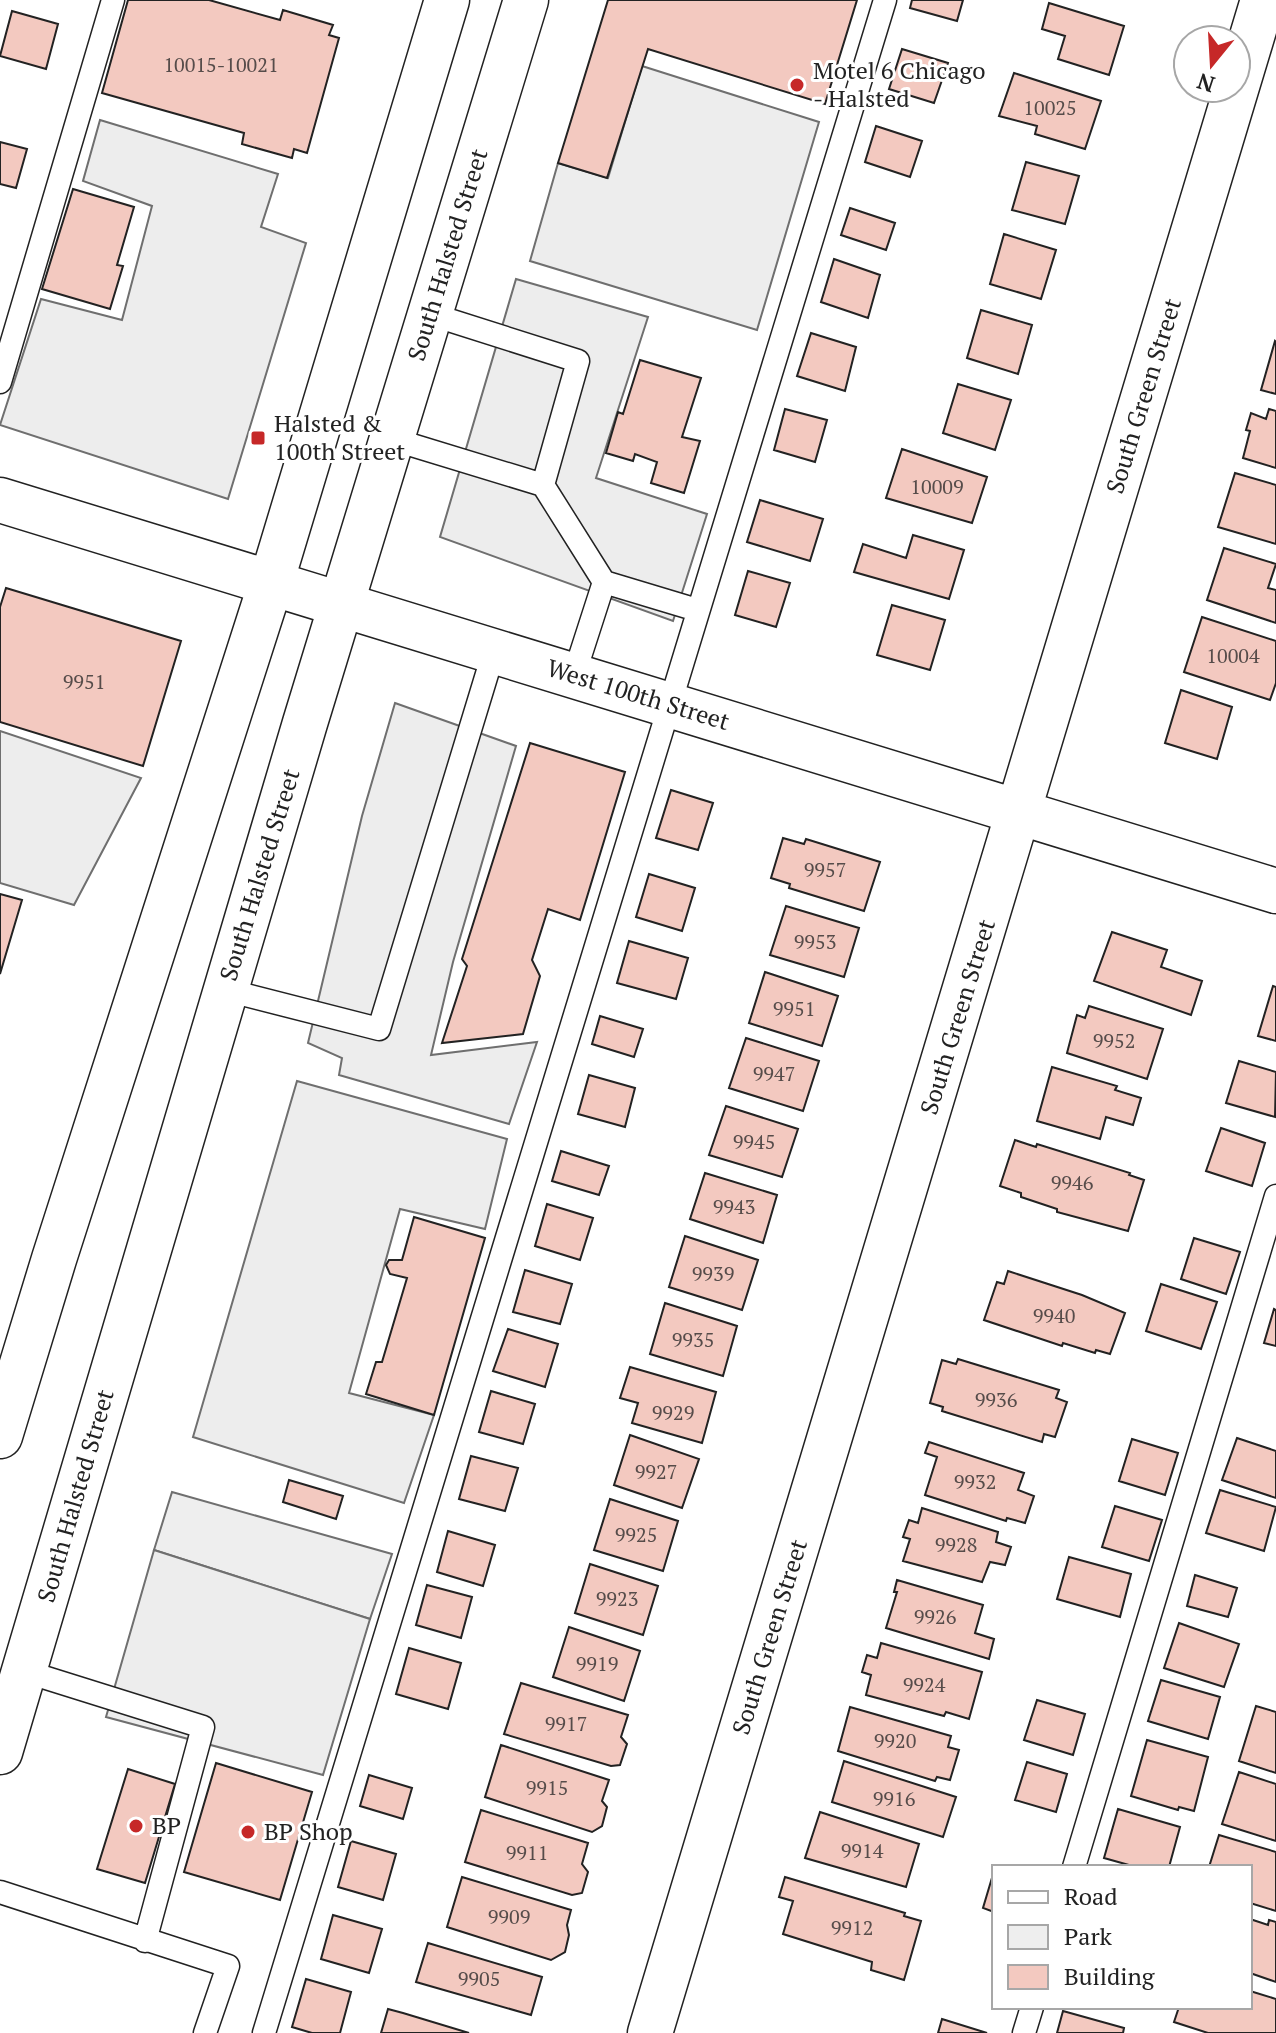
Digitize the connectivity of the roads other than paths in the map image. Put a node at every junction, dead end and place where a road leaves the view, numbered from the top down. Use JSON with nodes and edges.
{"nodes":[{"id":1,"x":113,"y":0,"type":"edge"},
{"id":2,"x":447,"y":0,"type":"edge"},
{"id":3,"x":526,"y":0,"type":"edge"},
{"id":4,"x":885,"y":0,"type":"edge"},
{"id":5,"x":1263,"y":0,"type":"edge"},
{"id":6,"x":430,"y":314,"type":"junction"},
{"id":7,"x":0,"y":382,"type":"edge"},
{"id":8,"x":392,"y":439,"type":"junction"},
{"id":9,"x":543,"y":485,"type":"junction"},
{"id":10,"x":0,"y":500,"type":"edge"},
{"id":11,"x":604,"y":582,"type":"junction"},
{"id":12,"x":271,"y":583,"type":"junction"},
{"id":13,"x":341,"y":604,"type":"junction"},
{"id":14,"x":697,"y":610,"type":"junction"},
{"id":15,"x":494,"y":651,"type":"junction"},
{"id":16,"x":574,"y":675,"type":"junction"},
{"id":17,"x":669,"y":705,"type":"junction"},
{"id":18,"x":1020,"y":812,"type":"junction"},
{"id":19,"x":1276,"y":891,"type":"edge"},
{"id":20,"x":226,"y":990,"type":"junction"},
{"id":21,"x":1276,"y":1196,"type":"edge"},
{"id":22,"x":0,"y":1436,"type":"edge"},
{"id":23,"x":24,"y":1671,"type":"junction"},
{"id":24,"x":0,"y":1752,"type":"edge"},
{"id":25,"x":1075,"y":1865,"type":"edge"},
{"id":26,"x":0,"y":1892,"type":"edge"},
{"id":27,"x":145,"y":1941,"type":"junction"},
{"id":28,"x":1031,"y":2009,"type":"edge"},
{"id":29,"x":205,"y":2033,"type":"edge"},
{"id":30,"x":264,"y":2033,"type":"edge"},
{"id":31,"x":650,"y":2033,"type":"edge"},
{"id":32,"x":1024,"y":2033,"type":"edge"}],
"edges":[{"from":1,"to":7,"type":"lane"},
{"from":2,"to":12,"type":"street"},
{"from":3,"to":6,"type":"street","name":"South Halsted Street"},
{"from":4,"to":14,"type":"lane"},
{"from":5,"to":18,"type":"street","name":"South Green Street"},
{"from":6,"to":8,"type":"street","name":"South Halsted Street"},
{"from":6,"to":9,"type":"lane"},
{"from":8,"to":9,"type":"lane"},
{"from":8,"to":13,"type":"street","name":"South Halsted Street"},
{"from":9,"to":11,"type":"lane"},
{"from":10,"to":12,"type":"street","name":"West 100th Street"},
{"from":11,"to":14,"type":"lane"},
{"from":11,"to":16,"type":"lane"},
{"from":12,"to":13,"type":"street","name":"West 100th Street"},
{"from":12,"to":22,"type":"street"},
{"from":13,"to":15,"type":"street","name":"West 100th Street"},
{"from":13,"to":20,"type":"street","name":"South Halsted Street"},
{"from":14,"to":17,"type":"lane"},
{"from":15,"to":16,"type":"street","name":"West 100th Street"},
{"from":15,"to":20,"type":"lane"},
{"from":16,"to":17,"type":"street","name":"West 100th Street"},
{"from":17,"to":18,"type":"street","name":"West 100th Street"},
{"from":17,"to":30,"type":"lane"},
{"from":18,"to":19,"type":"street","name":"West 100th Street"},
{"from":18,"to":31,"type":"street","name":"South Green Street"},
{"from":20,"to":23,"type":"street","name":"South Halsted Street"},
{"from":21,"to":25,"type":"lane"},
{"from":23,"to":24,"type":"street","name":"South Halsted Street"},
{"from":23,"to":27,"type":"lane"},
{"from":26,"to":27,"type":"lane"},
{"from":27,"to":29,"type":"lane"},
{"from":28,"to":32,"type":"lane"}]}
